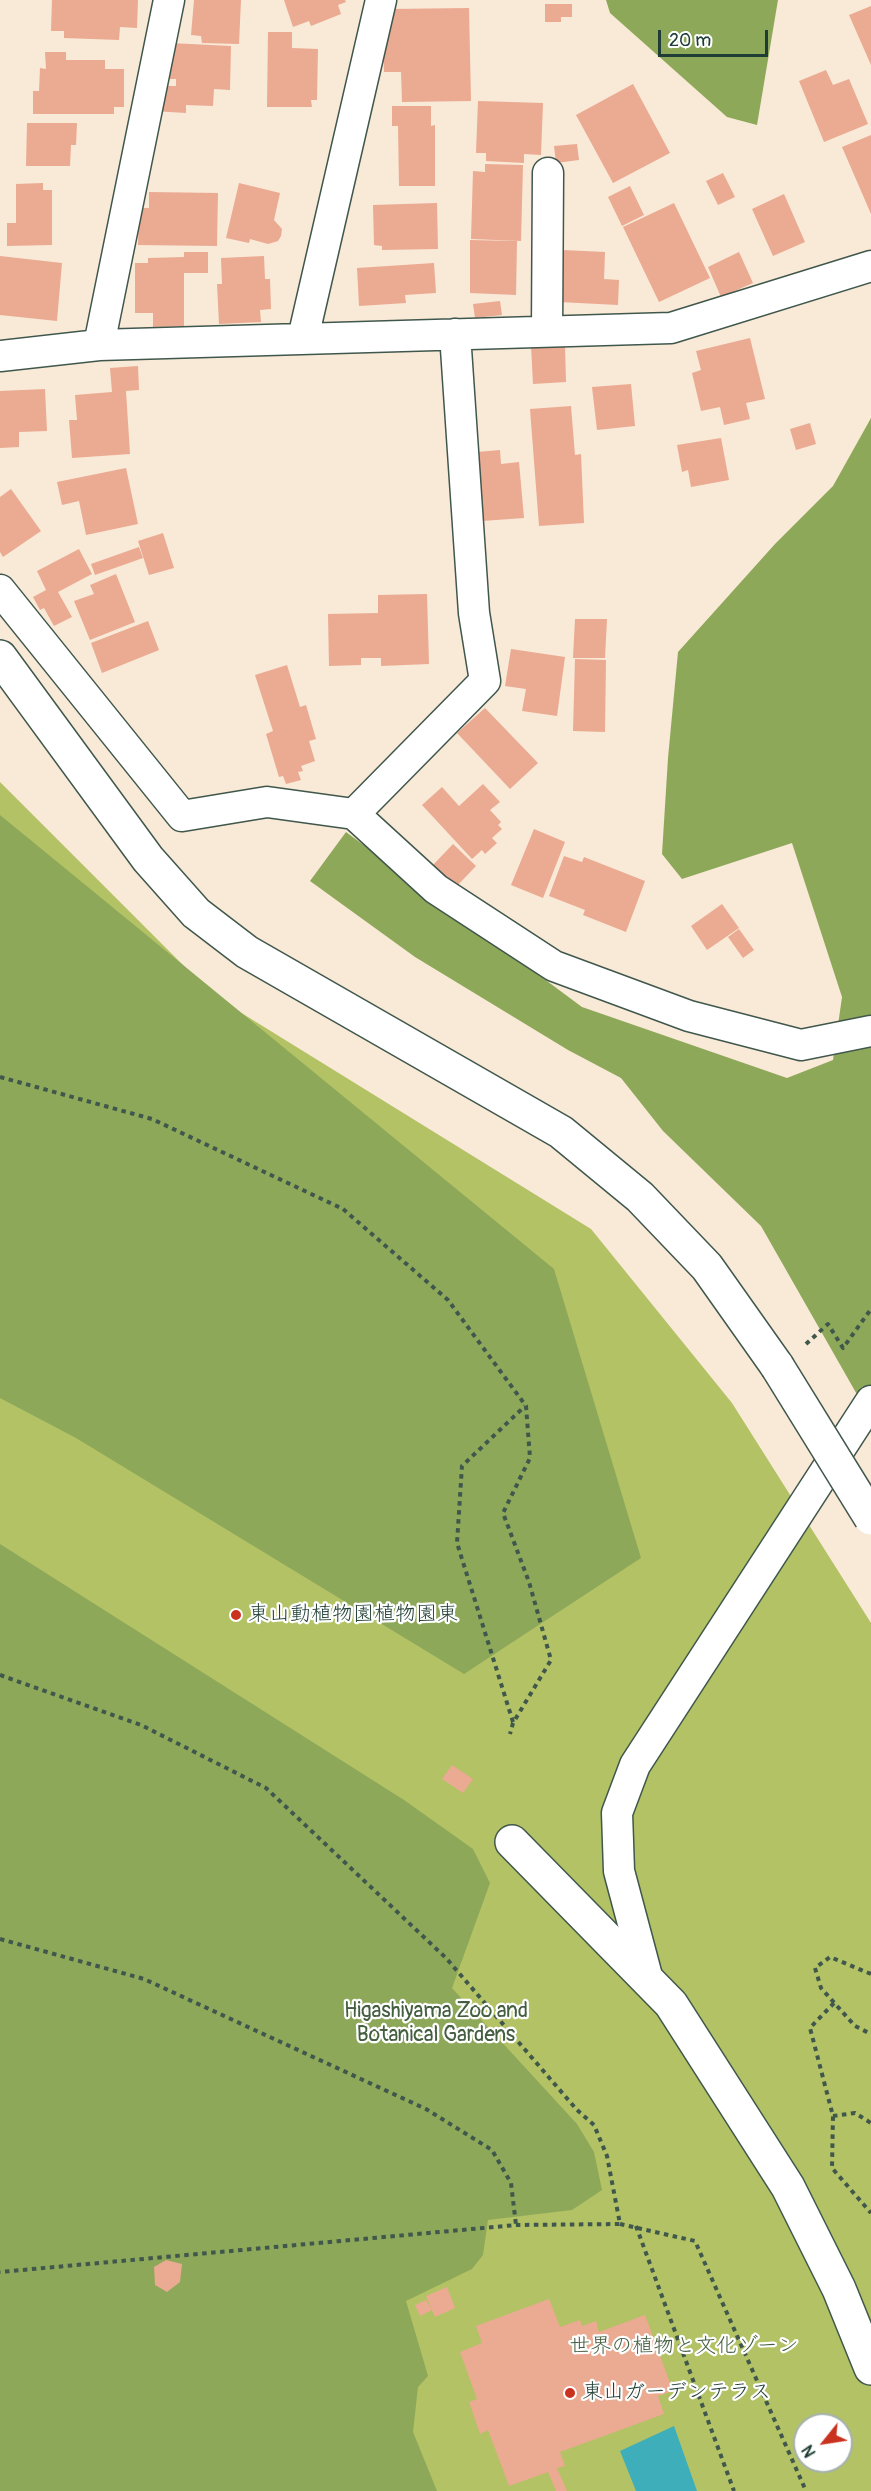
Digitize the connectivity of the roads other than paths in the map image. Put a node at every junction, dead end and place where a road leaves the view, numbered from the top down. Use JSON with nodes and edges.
{"nodes":[{"id":1,"x":170,"y":0,"type":"edge"},
{"id":2,"x":381,"y":0,"type":"edge"},
{"id":3,"x":548,"y":173,"type":"dead end"},
{"id":4,"x":871,"y":266,"type":"edge"},
{"id":5,"x":547,"y":331,"type":"junction"},
{"id":6,"x":455,"y":334,"type":"junction"},
{"id":7,"x":303,"y":338,"type":"junction"},
{"id":8,"x":99,"y":345,"type":"junction"},
{"id":9,"x":0,"y":356,"type":"edge"},
{"id":10,"x":0,"y":590,"type":"edge"},
{"id":11,"x":0,"y":657,"type":"edge"},
{"id":12,"x":354,"y":814,"type":"junction"},
{"id":13,"x":871,"y":1031,"type":"edge"},
{"id":14,"x":871,"y":1401,"type":"edge"},
{"id":15,"x":871,"y":1518,"type":"edge"},
{"id":16,"x":512,"y":1842,"type":"dead end"},
{"id":17,"x":648,"y":1980,"type":"junction"},
{"id":18,"x":871,"y":2368,"type":"edge"}],
"edges":[{"from":1,"to":8,"type":"street"},
{"from":2,"to":7,"type":"street"},
{"from":3,"to":5,"type":"street"},
{"from":4,"to":5,"type":"street"},
{"from":5,"to":6,"type":"street"},
{"from":6,"to":7,"type":"street"},
{"from":6,"to":12,"type":"street"},
{"from":7,"to":8,"type":"street"},
{"from":8,"to":9,"type":"street"},
{"from":10,"to":12,"type":"street"},
{"from":11,"to":15,"type":"street","bridge":true},
{"from":12,"to":13,"type":"street"},
{"from":14,"to":17,"type":"street"},
{"from":16,"to":17,"type":"street"},
{"from":17,"to":18,"type":"street"}]}
